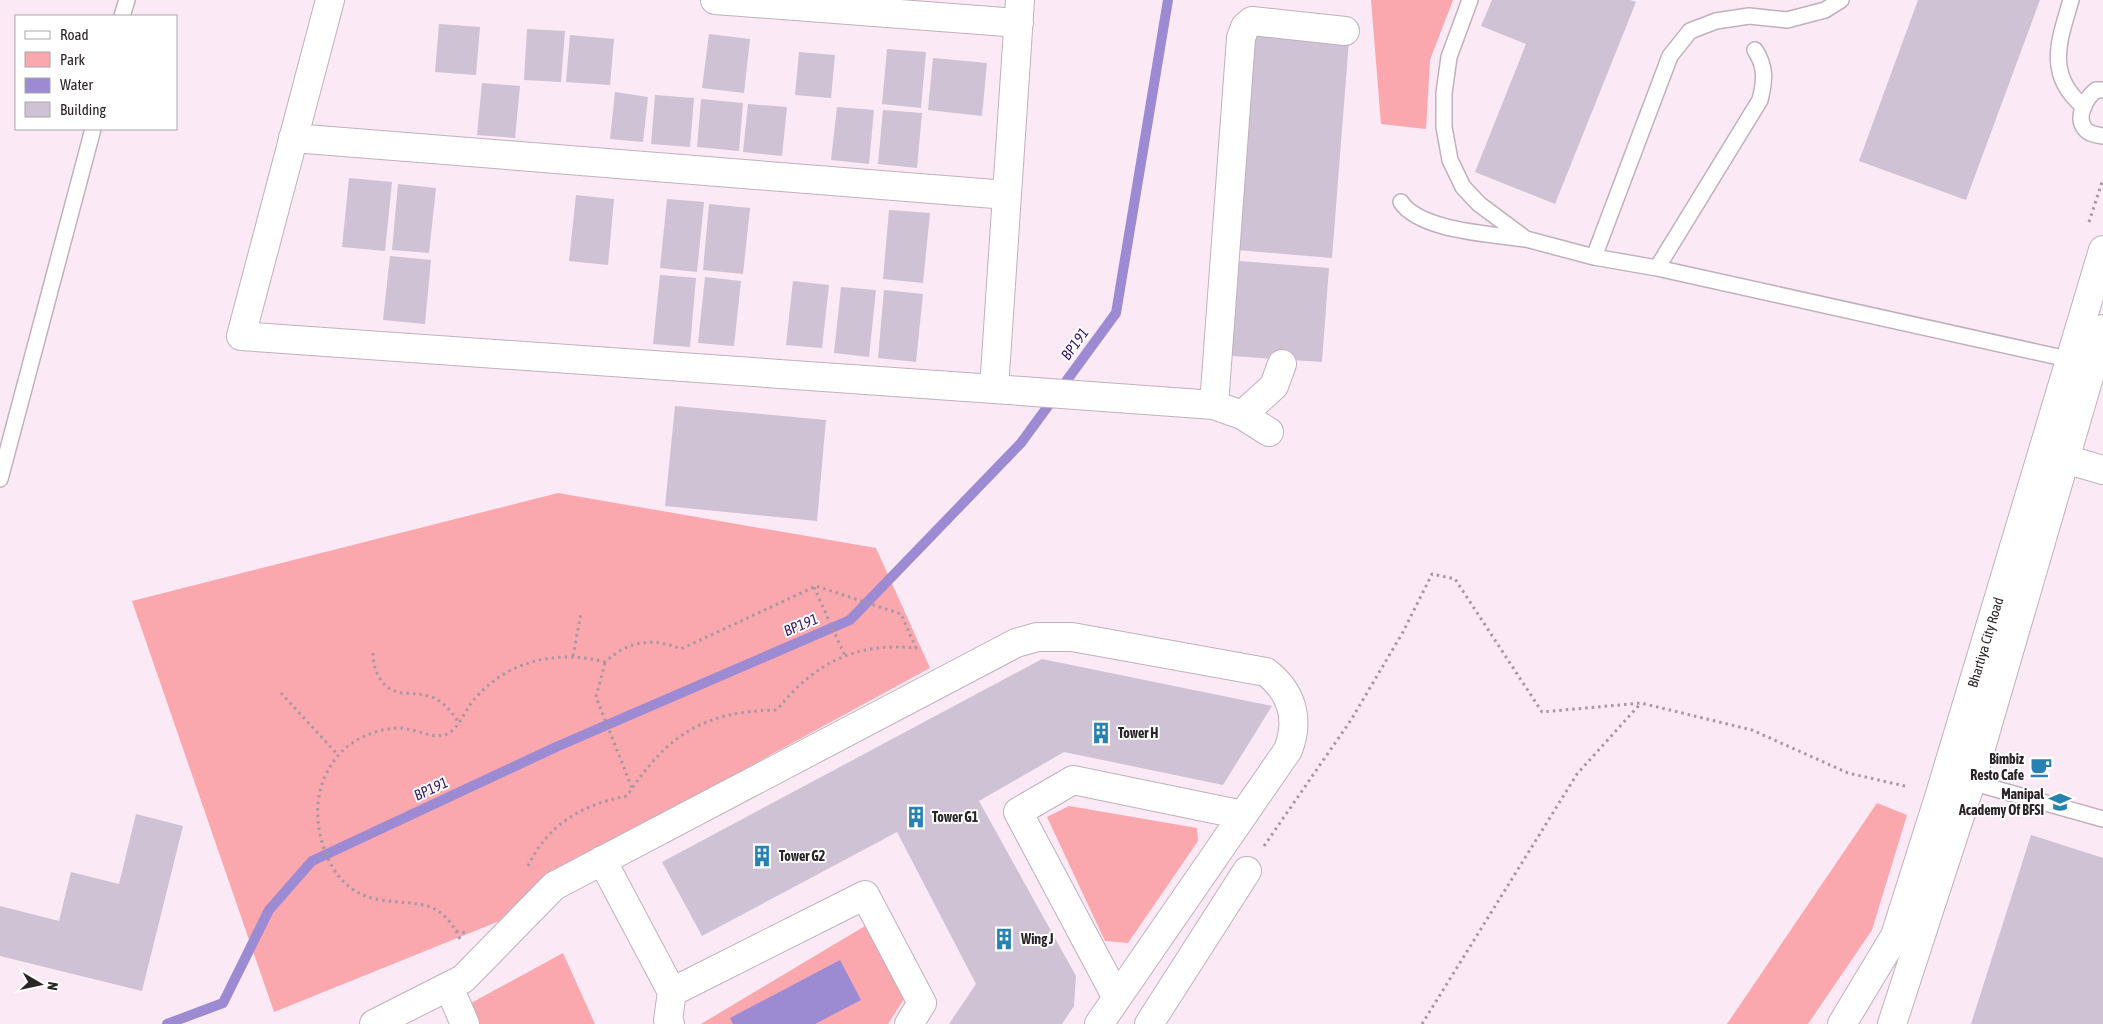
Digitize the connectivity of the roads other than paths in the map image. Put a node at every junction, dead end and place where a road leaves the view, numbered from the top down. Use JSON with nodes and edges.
{"nodes":[{"id":1,"x":126,"y":0,"type":"edge"},
{"id":2,"x":330,"y":0,"type":"edge"},
{"id":3,"x":715,"y":0,"type":"edge"},
{"id":4,"x":1470,"y":0,"type":"edge"},
{"id":5,"x":1841,"y":0,"type":"edge"},
{"id":6,"x":2072,"y":0,"type":"edge"},
{"id":7,"x":1020,"y":12,"type":"edge"},
{"id":8,"x":122,"y":15,"type":"edge"},
{"id":9,"x":1345,"y":31,"type":"dead end"},
{"id":10,"x":1755,"y":50,"type":"dead end"},
{"id":11,"x":2103,"y":90,"type":"edge"},
{"id":12,"x":2084,"y":107,"type":"junction"},
{"id":13,"x":92,"y":130,"type":"edge"},
{"id":14,"x":2103,"y":136,"type":"edge"},
{"id":15,"x":294,"y":138,"type":"junction"},
{"id":16,"x":1007,"y":195,"type":"junction"},
{"id":17,"x":1401,"y":202,"type":"dead end"},
{"id":18,"x":1526,"y":240,"type":"junction"},
{"id":19,"x":2103,"y":250,"type":"edge"},
{"id":20,"x":1594,"y":256,"type":"junction"},
{"id":21,"x":1657,"y":268,"type":"junction"},
{"id":22,"x":2103,"y":329,"type":"edge"},
{"id":23,"x":2072,"y":360,"type":"junction"},
{"id":24,"x":1282,"y":364,"type":"dead end"},
{"id":25,"x":994,"y":389,"type":"junction"},
{"id":26,"x":1214,"y":405,"type":"junction"},
{"id":27,"x":1242,"y":415,"type":"junction"},
{"id":28,"x":1269,"y":432,"type":"dead end"},
{"id":29,"x":2065,"y":459,"type":"junction"},
{"id":30,"x":2103,"y":470,"type":"edge"},
{"id":31,"x":0,"y":479,"type":"edge"},
{"id":32,"x":1971,"y":782,"type":"junction"},
{"id":33,"x":1243,"y":815,"type":"junction"},
{"id":34,"x":2103,"y":819,"type":"edge"},
{"id":35,"x":602,"y":860,"type":"junction"},
{"id":36,"x":1247,"y":871,"type":"road end"},
{"id":37,"x":456,"y":983,"type":"junction"},
{"id":38,"x":672,"y":992,"type":"junction"},
{"id":39,"x":1117,"y":998,"type":"junction"},
{"id":40,"x":374,"y":1024,"type":"edge"},
{"id":41,"x":465,"y":1024,"type":"edge"},
{"id":42,"x":670,"y":1024,"type":"edge"},
{"id":43,"x":909,"y":1024,"type":"edge"},
{"id":44,"x":1099,"y":1024,"type":"edge"},
{"id":45,"x":1149,"y":1024,"type":"edge"},
{"id":46,"x":1842,"y":1024,"type":"edge"},
{"id":47,"x":1892,"y":1024,"type":"edge"}],
"edges":[{"from":1,"to":8,"type":"lane"},
{"from":2,"to":15,"type":"street"},
{"from":3,"to":7,"type":"street"},
{"from":4,"to":18,"type":"lane"},
{"from":5,"to":20,"type":"lane"},
{"from":6,"to":12,"type":"lane"},
{"from":7,"to":16,"type":"street"},
{"from":9,"to":26,"type":"street"},
{"from":10,"to":21,"type":"lane"},
{"from":11,"to":12,"type":"lane"},
{"from":12,"to":14,"type":"lane"},
{"from":13,"to":31,"type":"lane"},
{"from":15,"to":16,"type":"street"},
{"from":15,"to":25,"type":"street"},
{"from":16,"to":25,"type":"street"},
{"from":17,"to":18,"type":"lane"},
{"from":18,"to":20,"type":"lane"},
{"from":19,"to":23,"type":"street","name":"Bhartiya City Road"},
{"from":20,"to":21,"type":"lane"},
{"from":21,"to":23,"type":"lane"},
{"from":22,"to":29,"type":"street","name":"Bhartiya City Road"},
{"from":23,"to":46,"type":"street","name":"Bhartiya City Road"},
{"from":24,"to":27,"type":"street"},
{"from":25,"to":26,"type":"street"},
{"from":26,"to":27,"type":"street"},
{"from":27,"to":28,"type":"street"},
{"from":29,"to":30,"type":"street"},
{"from":29,"to":32,"type":"street","name":"Bhartiya City Road"},
{"from":32,"to":34,"type":"lane"},
{"from":32,"to":47,"type":"street","name":"Bhartiya City Road"},
{"from":33,"to":35,"type":"street"},
{"from":33,"to":39,"type":"street"},
{"from":33,"to":39,"type":"street"},
{"from":35,"to":37,"type":"street"},
{"from":35,"to":38,"type":"street"},
{"from":36,"to":45,"type":"street"},
{"from":37,"to":40,"type":"street"},
{"from":37,"to":41,"type":"street"},
{"from":38,"to":42,"type":"street"},
{"from":38,"to":43,"type":"street"},
{"from":39,"to":44,"type":"street"}]}
